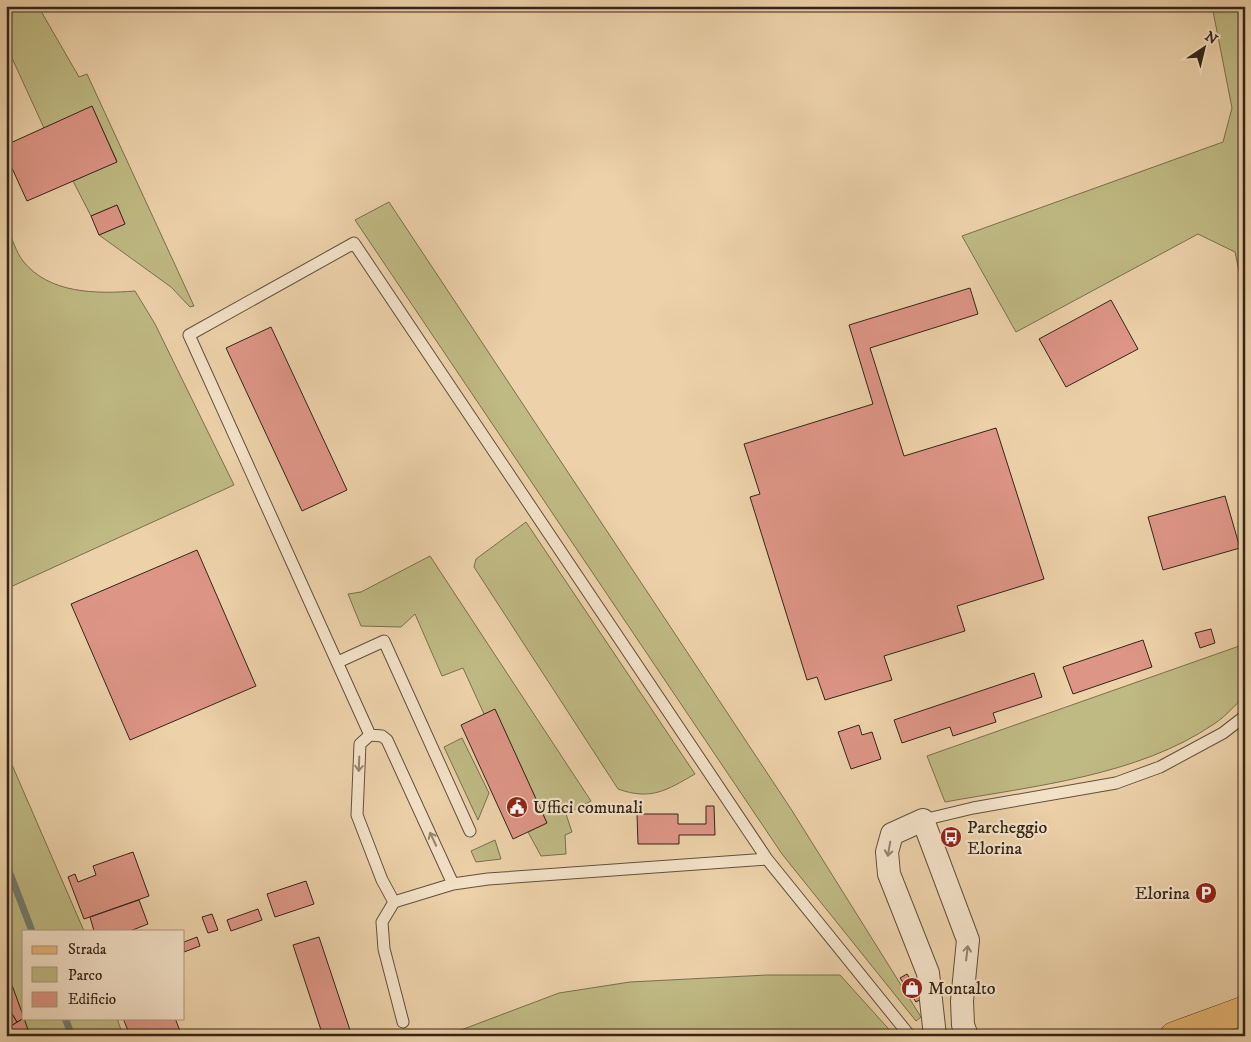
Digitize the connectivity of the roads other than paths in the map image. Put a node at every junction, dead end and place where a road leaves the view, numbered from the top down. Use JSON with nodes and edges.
{"nodes":[{"id":1,"x":338,"y":662,"type":"junction"},
{"id":2,"x":1245,"y":716,"type":"edge"},
{"id":3,"x":370,"y":735,"type":"junction"},
{"id":4,"x":923,"y":820,"type":"junction"},
{"id":5,"x":470,"y":830,"type":"dead end"},
{"id":6,"x":767,"y":859,"type":"junction"},
{"id":7,"x":453,"y":884,"type":"junction"},
{"id":8,"x":394,"y":902,"type":"junction"},
{"id":9,"x":1245,"y":1010,"type":"edge"},
{"id":10,"x":403,"y":1022,"type":"dead end"},
{"id":11,"x":911,"y":1034,"type":"edge"},
{"id":12,"x":935,"y":1036,"type":"edge"},
{"id":13,"x":967,"y":1036,"type":"edge"},
{"id":14,"x":1174,"y":1036,"type":"edge"}],
"edges":[{"from":1,"to":3,"type":"lane"},
{"from":1,"to":5,"type":"lane"},
{"from":1,"to":6,"type":"lane"},
{"from":2,"to":4,"type":"lane"},
{"from":7,"to":3,"type":"lane","one_way":true},
{"from":3,"to":8,"type":"lane","one_way":true},
{"from":4,"to":12,"type":"street","one_way":true},
{"from":13,"to":4,"type":"street","one_way":true},
{"from":6,"to":7,"type":"lane"},
{"from":6,"to":11,"type":"lane"},
{"from":7,"to":8,"type":"lane"},
{"from":8,"to":10,"type":"lane"},
{"from":9,"to":14,"type":"main road"}]}
